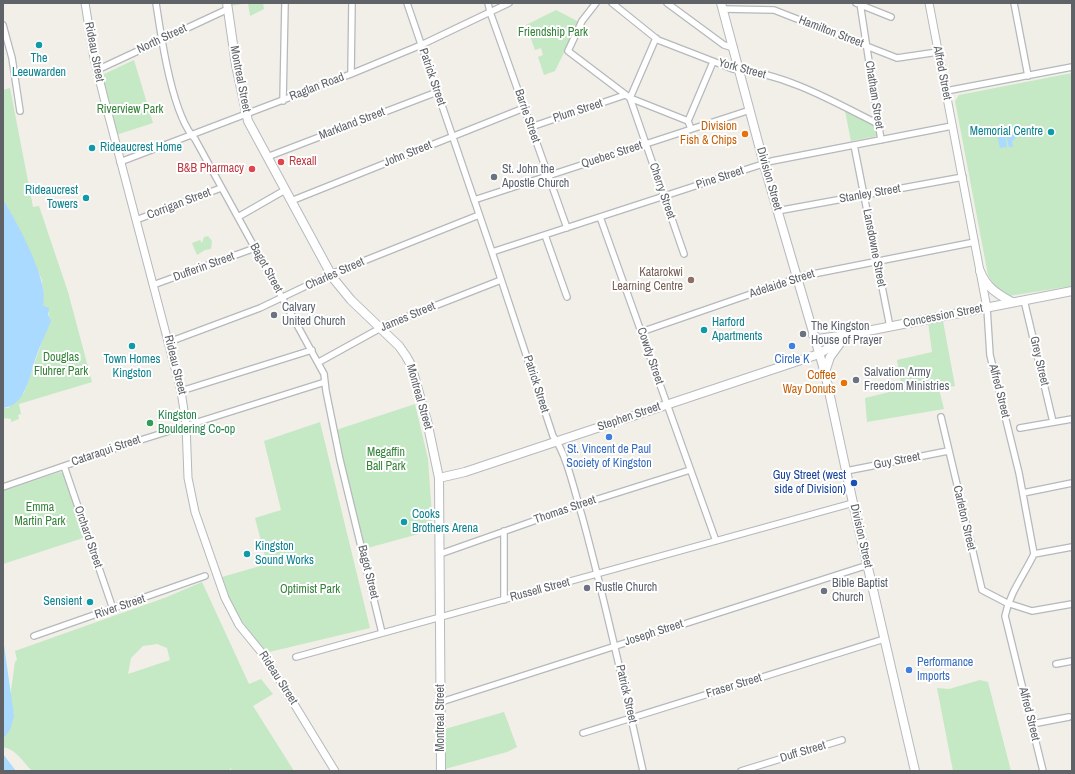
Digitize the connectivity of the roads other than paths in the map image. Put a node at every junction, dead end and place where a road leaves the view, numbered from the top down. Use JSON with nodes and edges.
{"nodes":[{"id":1,"x":86,"y":3,"type":"edge"},
{"id":2,"x":156,"y":3,"type":"edge"},
{"id":3,"x":285,"y":3,"type":"edge"},
{"id":4,"x":352,"y":3,"type":"edge"},
{"id":5,"x":406,"y":3,"type":"edge"},
{"id":6,"x":488,"y":3,"type":"edge"},
{"id":7,"x":509,"y":3,"type":"edge"},
{"id":8,"x":596,"y":3,"type":"edge"},
{"id":9,"x":612,"y":3,"type":"edge"},
{"id":10,"x":667,"y":3,"type":"edge"},
{"id":11,"x":929,"y":3,"type":"edge"},
{"id":12,"x":1014,"y":3,"type":"edge"},
{"id":13,"x":859,"y":4,"type":"edge"},
{"id":14,"x":227,"y":6,"type":"edge"},
{"id":15,"x":722,"y":6,"type":"edge"},
{"id":16,"x":490,"y":12,"type":"junction"},
{"id":17,"x":892,"y":17,"type":"dead end"},
{"id":18,"x":3,"y":25,"type":"edge"},
{"id":19,"x":656,"y":38,"type":"junction"},
{"id":20,"x":161,"y":40,"type":"junction"},
{"id":21,"x":421,"y":45,"type":"junction"},
{"id":22,"x":866,"y":46,"type":"junction"},
{"id":23,"x":734,"y":48,"type":"junction"},
{"id":24,"x":938,"y":52,"type":"junction"},
{"id":25,"x":713,"y":62,"type":"junction"},
{"id":26,"x":1072,"y":67,"type":"edge"},
{"id":27,"x":97,"y":70,"type":"junction"},
{"id":28,"x":740,"y":70,"type":"junction"},
{"id":29,"x":351,"y":74,"type":"junction"},
{"id":30,"x":1028,"y":76,"type":"junction"},
{"id":31,"x":946,"y":91,"type":"junction"},
{"id":32,"x":437,"y":92,"type":"junction"},
{"id":33,"x":628,"y":97,"type":"junction"},
{"id":34,"x":283,"y":101,"type":"junction"},
{"id":35,"x":524,"y":108,"type":"junction"},
{"id":36,"x":750,"y":110,"type":"junction"},
{"id":37,"x":20,"y":111,"type":"dead end"},
{"id":38,"x":246,"y":115,"type":"junction"},
{"id":39,"x":688,"y":121,"type":"junction"},
{"id":40,"x":878,"y":124,"type":"junction"},
{"id":41,"x":952,"y":126,"type":"junction"},
{"id":42,"x":531,"y":127,"type":"junction"},
{"id":43,"x":690,"y":129,"type":"junction"},
{"id":44,"x":192,"y":136,"type":"junction"},
{"id":45,"x":452,"y":136,"type":"junction"},
{"id":46,"x":881,"y":140,"type":"junction"},
{"id":47,"x":646,"y":144,"type":"junction"},
{"id":48,"x":854,"y":145,"type":"junction"},
{"id":49,"x":267,"y":156,"type":"junction"},
{"id":50,"x":120,"y":162,"type":"junction"},
{"id":51,"x":764,"y":164,"type":"junction"},
{"id":52,"x":548,"y":175,"type":"junction"},
{"id":53,"x":963,"y":177,"type":"junction"},
{"id":54,"x":221,"y":188,"type":"junction"},
{"id":55,"x":285,"y":190,"type":"junction"},
{"id":56,"x":863,"y":195,"type":"junction"},
{"id":57,"x":664,"y":196,"type":"junction"},
{"id":58,"x":474,"y":200,"type":"junction"},
{"id":59,"x":292,"y":201,"type":"junction"},
{"id":60,"x":777,"y":211,"type":"junction"},
{"id":61,"x":479,"y":215,"type":"junction"},
{"id":62,"x":238,"y":217,"type":"junction"},
{"id":63,"x":600,"y":217,"type":"junction"},
{"id":64,"x":136,"y":220,"type":"junction"},
{"id":65,"x":567,"y":228,"type":"junction"},
{"id":66,"x":545,"y":235,"type":"junction"},
{"id":67,"x":975,"y":242,"type":"junction"},
{"id":68,"x":255,"y":248,"type":"junction"},
{"id":69,"x":492,"y":252,"type":"junction"},
{"id":70,"x":684,"y":254,"type":"dead end"},
{"id":71,"x":877,"y":262,"type":"junction"},
{"id":72,"x":980,"y":271,"type":"junction"},
{"id":73,"x":331,"y":274,"type":"junction"},
{"id":74,"x":797,"y":278,"type":"junction"},
{"id":75,"x":502,"y":280,"type":"junction"},
{"id":76,"x":153,"y":285,"type":"junction"},
{"id":77,"x":1072,"y":291,"type":"edge"},
{"id":78,"x":566,"y":297,"type":"dead end"},
{"id":79,"x":282,"y":298,"type":"junction"},
{"id":80,"x":1024,"y":300,"type":"junction"},
{"id":81,"x":1012,"y":302,"type":"junction"},
{"id":82,"x":987,"y":308,"type":"junction"},
{"id":83,"x":890,"y":327,"type":"junction"},
{"id":84,"x":380,"y":328,"type":"junction"},
{"id":85,"x":641,"y":332,"type":"junction"},
{"id":86,"x":857,"y":334,"type":"junction"},
{"id":87,"x":813,"y":335,"type":"junction"},
{"id":88,"x":843,"y":340,"type":"junction"},
{"id":89,"x":169,"y":342,"type":"junction"},
{"id":90,"x":312,"y":350,"type":"junction"},
{"id":91,"x":818,"y":354,"type":"junction"},
{"id":92,"x":319,"y":362,"type":"junction"},
{"id":93,"x":825,"y":372,"type":"junction"},
{"id":94,"x":325,"y":382,"type":"junction"},
{"id":95,"x":182,"y":391,"type":"junction"},
{"id":96,"x":829,"y":395,"type":"junction"},
{"id":97,"x":667,"y":404,"type":"junction"},
{"id":98,"x":941,"y":417,"type":"dead end"},
{"id":99,"x":1072,"y":419,"type":"edge"},
{"id":100,"x":1053,"y":422,"type":"junction"},
{"id":101,"x":186,"y":424,"type":"junction"},
{"id":102,"x":1020,"y":428,"type":"dead end"},
{"id":103,"x":557,"y":441,"type":"junction"},
{"id":104,"x":948,"y":451,"type":"junction"},
{"id":105,"x":64,"y":466,"type":"junction"},
{"id":106,"x":690,"y":470,"type":"junction"},
{"id":107,"x":846,"y":471,"type":"junction"},
{"id":108,"x":439,"y":478,"type":"junction"},
{"id":109,"x":1072,"y":483,"type":"edge"},
{"id":110,"x":3,"y":487,"type":"edge"},
{"id":111,"x":1023,"y":493,"type":"junction"},
{"id":112,"x":853,"y":503,"type":"junction"},
{"id":113,"x":579,"y":505,"type":"junction"},
{"id":114,"x":504,"y":531,"type":"junction"},
{"id":115,"x":716,"y":541,"type":"junction"},
{"id":116,"x":1072,"y":547,"type":"edge"},
{"id":117,"x":440,"y":554,"type":"junction"},
{"id":118,"x":1034,"y":554,"type":"junction"},
{"id":119,"x":868,"y":565,"type":"junction"},
{"id":120,"x":598,"y":574,"type":"junction"},
{"id":121,"x":206,"y":576,"type":"dead end"},
{"id":122,"x":504,"y":600,"type":"junction"},
{"id":123,"x":1008,"y":603,"type":"junction"},
{"id":124,"x":1072,"y":604,"type":"edge"},
{"id":125,"x":113,"y":609,"type":"junction"},
{"id":126,"x":440,"y":618,"type":"junction"},
{"id":127,"x":382,"y":633,"type":"junction"},
{"id":128,"x":34,"y":636,"type":"dead end"},
{"id":129,"x":884,"y":639,"type":"junction"},
{"id":130,"x":615,"y":646,"type":"junction"},
{"id":131,"x":296,"y":657,"type":"dead end"},
{"id":132,"x":1072,"y":661,"type":"edge"},
{"id":133,"x":1056,"y":664,"type":"dead end"},
{"id":134,"x":441,"y":702,"type":"junction"},
{"id":135,"x":1069,"y":717,"type":"dead end"},
{"id":136,"x":631,"y":718,"type":"junction"},
{"id":137,"x":1032,"y":724,"type":"junction"},
{"id":138,"x":583,"y":733,"type":"dead end"},
{"id":139,"x":842,"y":740,"type":"dead end"},
{"id":140,"x":335,"y":771,"type":"edge"},
{"id":141,"x":441,"y":771,"type":"edge"},
{"id":142,"x":643,"y":771,"type":"edge"},
{"id":143,"x":741,"y":771,"type":"edge"},
{"id":144,"x":916,"y":771,"type":"edge"},
{"id":145,"x":1043,"y":771,"type":"edge"}],
"edges":[{"from":1,"to":27,"type":"street","name":"Rideau Street"},
{"from":2,"to":20,"type":"street","name":"Bagot Street"},
{"from":3,"to":34,"type":"street"},
{"from":4,"to":29,"type":"street"},
{"from":5,"to":21,"type":"street","name":"Patrick Street"},
{"from":6,"to":16,"type":"street","name":"Barrie Street"},
{"from":7,"to":16,"type":"street","name":"Raglan Road"},
{"from":8,"to":33,"type":"street"},
{"from":9,"to":19,"type":"street","name":"York Street"},
{"from":10,"to":23,"type":"street"},
{"from":11,"to":24,"type":"street","name":"Alfred Street"},
{"from":12,"to":30,"type":"street"},
{"from":13,"to":17,"type":"street"},
{"from":13,"to":22,"type":"street","name":"Chatham Street"},
{"from":14,"to":20,"type":"street","name":"North Street"},
{"from":14,"to":38,"type":"main road","name":"Montreal Street"},
{"from":15,"to":22,"type":"street","name":"Hamilton Street"},
{"from":15,"to":23,"type":"main road","name":"Division Street"},
{"from":16,"to":21,"type":"street","name":"Raglan Road"},
{"from":16,"to":35,"type":"street","name":"Barrie Street"},
{"from":18,"to":37,"type":"street"},
{"from":19,"to":25,"type":"street","name":"York Street"},
{"from":19,"to":33,"type":"street"},
{"from":20,"to":27,"type":"street","name":"North Street"},
{"from":20,"to":44,"type":"street","name":"Bagot Street"},
{"from":21,"to":29,"type":"street","name":"Raglan Road"},
{"from":21,"to":32,"type":"street","name":"Patrick Street"},
{"from":22,"to":24,"type":"street","name":"Hamilton Street"},
{"from":22,"to":40,"type":"street","name":"Chatham Street"},
{"from":23,"to":28,"type":"main road","name":"Division Street"},
{"from":24,"to":31,"type":"street","name":"Alfred Street"},
{"from":25,"to":28,"type":"street","name":"York Street"},
{"from":25,"to":39,"type":"street"},
{"from":26,"to":30,"type":"street"},
{"from":27,"to":50,"type":"street","name":"Rideau Street"},
{"from":28,"to":36,"type":"main road","name":"Division Street"},
{"from":28,"to":40,"type":"street","name":"York Street"},
{"from":29,"to":34,"type":"street","name":"Raglan Road"},
{"from":30,"to":31,"type":"street"},
{"from":31,"to":41,"type":"street","name":"Alfred Street"},
{"from":32,"to":45,"type":"street","name":"Patrick Street"},
{"from":32,"to":49,"type":"street","name":"Markland Street"},
{"from":33,"to":39,"type":"street"},
{"from":33,"to":42,"type":"street","name":"Plum Street"},
{"from":33,"to":47,"type":"street","name":"Cherry Street"},
{"from":34,"to":38,"type":"street","name":"Raglan Road"},
{"from":35,"to":42,"type":"street","name":"Barrie Street"},
{"from":35,"to":45,"type":"street","name":"John Street"},
{"from":36,"to":43,"type":"street","name":"Quebec Street"},
{"from":36,"to":51,"type":"main road","name":"Division Street"},
{"from":38,"to":44,"type":"street","name":"Raglan Road"},
{"from":38,"to":49,"type":"main road","name":"Montreal Street"},
{"from":39,"to":43,"type":"street"},
{"from":40,"to":46,"type":"street","name":"Chatham Street"},
{"from":41,"to":46,"type":"street","name":"Pine Street"},
{"from":41,"to":53,"type":"street","name":"Alfred Street"},
{"from":42,"to":52,"type":"street","name":"Barrie Street"},
{"from":43,"to":47,"type":"street","name":"Quebec Street"},
{"from":44,"to":50,"type":"street","name":"Raglan Road"},
{"from":44,"to":54,"type":"street","name":"Bagot Street"},
{"from":45,"to":58,"type":"street","name":"Patrick Street"},
{"from":45,"to":59,"type":"street","name":"John Street"},
{"from":46,"to":48,"type":"street","name":"Pine Street"},
{"from":47,"to":52,"type":"street","name":"Quebec Street"},
{"from":47,"to":57,"type":"street","name":"Cherry Street"},
{"from":48,"to":51,"type":"street","name":"Pine Street"},
{"from":48,"to":56,"type":"street","name":"Lansdowne Street"},
{"from":49,"to":55,"type":"main road","name":"Montreal Street"},
{"from":50,"to":64,"type":"street","name":"Rideau Street"},
{"from":51,"to":57,"type":"street","name":"Pine Street"},
{"from":51,"to":60,"type":"main road","name":"Division Street"},
{"from":52,"to":58,"type":"street","name":"Quebec Street"},
{"from":52,"to":65,"type":"street","name":"Barrie Street"},
{"from":53,"to":56,"type":"street","name":"Stanley Street"},
{"from":53,"to":67,"type":"street","name":"Alfred Street"},
{"from":54,"to":62,"type":"street","name":"Bagot Street"},
{"from":54,"to":64,"type":"street","name":"Corrigan Street"},
{"from":55,"to":59,"type":"main road","name":"Montreal Street"},
{"from":55,"to":62,"type":"street"},
{"from":56,"to":60,"type":"street","name":"Stanley Street"},
{"from":56,"to":71,"type":"street","name":"Lansdowne Street"},
{"from":57,"to":63,"type":"street","name":"Pine Street"},
{"from":57,"to":70,"type":"street","name":"Cherry Street"},
{"from":58,"to":61,"type":"street","name":"Patrick Street"},
{"from":59,"to":73,"type":"main road","name":"Montreal Street"},
{"from":60,"to":74,"type":"main road","name":"Division Street"},
{"from":61,"to":69,"type":"street","name":"Patrick Street"},
{"from":61,"to":73,"type":"street","name":"Charles Street"},
{"from":62,"to":68,"type":"street","name":"Bagot Street"},
{"from":63,"to":65,"type":"street","name":"Pine Street"},
{"from":63,"to":85,"type":"street","name":"Cowdy Street"},
{"from":64,"to":76,"type":"street","name":"Rideau Street"},
{"from":65,"to":66,"type":"street","name":"Pine Street"},
{"from":66,"to":69,"type":"street","name":"Pine Street"},
{"from":66,"to":78,"type":"street"},
{"from":67,"to":71,"type":"street","name":"Adelaide Street"},
{"from":67,"to":72,"type":"street","name":"Alfred Street"},
{"from":68,"to":76,"type":"street","name":"Dufferin Street"},
{"from":68,"to":79,"type":"street","name":"Bagot Street"},
{"from":69,"to":75,"type":"street","name":"Patrick Street"},
{"from":71,"to":74,"type":"street","name":"Adelaide Street"},
{"from":71,"to":83,"type":"street","name":"Lansdowne Street"},
{"from":72,"to":81,"type":"main road"},
{"from":72,"to":82,"type":"street","name":"Alfred Street"},
{"from":73,"to":79,"type":"street","name":"Charles Street"},
{"from":73,"to":84,"type":"main road","name":"Montreal Street"},
{"from":74,"to":85,"type":"street","name":"Adelaide Street"},
{"from":74,"to":87,"type":"main road","name":"Division Street"},
{"from":75,"to":84,"type":"street","name":"James Street"},
{"from":75,"to":103,"type":"street","name":"Patrick Street"},
{"from":76,"to":89,"type":"street","name":"Rideau Street"},
{"from":77,"to":80,"type":"main road","name":"Concession Street"},
{"from":79,"to":89,"type":"street","name":"Charles Street"},
{"from":79,"to":90,"type":"street","name":"Bagot Street"},
{"from":80,"to":81,"type":"main road","name":"Concession Street"},
{"from":80,"to":100,"type":"street","name":"Grey Street"},
{"from":81,"to":82,"type":"main road","name":"Concession Street"},
{"from":82,"to":83,"type":"main road","name":"Concession Street"},
{"from":82,"to":111,"type":"street","name":"Alfred Street"},
{"from":83,"to":86,"type":"main road","name":"Concession Street"},
{"from":84,"to":92,"type":"street","name":"James Street"},
{"from":84,"to":108,"type":"main road","name":"Montreal Street"},
{"from":85,"to":97,"type":"street","name":"Cowdy Street"},
{"from":86,"to":87,"type":"main road"},
{"from":86,"to":88,"type":"main road","name":"Concession Street"},
{"from":87,"to":91,"type":"main road","name":"Division Street"},
{"from":88,"to":91,"type":"main road","name":"Concession Street"},
{"from":88,"to":93,"type":"main road"},
{"from":89,"to":95,"type":"street","name":"Rideau Street"},
{"from":90,"to":92,"type":"street","name":"Bagot Street"},
{"from":90,"to":95,"type":"street"},
{"from":91,"to":93,"type":"main road","name":"Division Street"},
{"from":91,"to":96,"type":"main road","name":"Division Street"},
{"from":91,"to":97,"type":"main road","name":"Stephen Street"},
{"from":92,"to":94,"type":"street","name":"Bagot Street"},
{"from":93,"to":96,"type":"main road","name":"Division Street"},
{"from":94,"to":101,"type":"street","name":"Cataraqui Street"},
{"from":94,"to":127,"type":"street","name":"Bagot Street"},
{"from":95,"to":101,"type":"street","name":"Rideau Street"},
{"from":96,"to":107,"type":"main road","name":"Division Street"},
{"from":97,"to":103,"type":"main road","name":"Stephen Street"},
{"from":97,"to":106,"type":"street","name":"Cowdy Street"},
{"from":98,"to":104,"type":"street","name":"Carleton Street"},
{"from":99,"to":100,"type":"street"},
{"from":100,"to":102,"type":"street"},
{"from":101,"to":105,"type":"street","name":"Cataraqui Street"},
{"from":101,"to":140,"type":"street","name":"Rideau Street"},
{"from":103,"to":108,"type":"main road","name":"Stephen Street"},
{"from":103,"to":113,"type":"street","name":"Patrick Street"},
{"from":104,"to":107,"type":"street","name":"Guy Street"},
{"from":104,"to":123,"type":"street","name":"Carleton Street"},
{"from":105,"to":110,"type":"street","name":"Cataraqui Street"},
{"from":105,"to":125,"type":"street","name":"Orchard Street"},
{"from":106,"to":113,"type":"street","name":"Thomas Street"},
{"from":106,"to":115,"type":"street","name":"Cowdy Street"},
{"from":107,"to":112,"type":"main road","name":"Division Street"},
{"from":108,"to":117,"type":"main road","name":"Montreal Street"},
{"from":109,"to":111,"type":"street"},
{"from":111,"to":118,"type":"street","name":"Alfred Street"},
{"from":112,"to":115,"type":"street","name":"Russell Street"},
{"from":112,"to":119,"type":"main road","name":"Division Street"},
{"from":113,"to":114,"type":"street","name":"Thomas Street"},
{"from":113,"to":120,"type":"street","name":"Patrick Street"},
{"from":114,"to":117,"type":"street","name":"Thomas Street"},
{"from":114,"to":122,"type":"street"},
{"from":115,"to":120,"type":"street","name":"Russell Street"},
{"from":116,"to":118,"type":"street"},
{"from":117,"to":126,"type":"main road","name":"Montreal Street"},
{"from":118,"to":123,"type":"street","name":"Alfred Street"},
{"from":119,"to":129,"type":"main road","name":"Division Street"},
{"from":119,"to":130,"type":"street","name":"Joseph Street"},
{"from":120,"to":122,"type":"street","name":"Russell Street"},
{"from":120,"to":130,"type":"street","name":"Patrick Street"},
{"from":121,"to":125,"type":"street","name":"River Street"},
{"from":122,"to":126,"type":"street","name":"Russell Street"},
{"from":123,"to":124,"type":"street","name":"Carleton Street"},
{"from":123,"to":137,"type":"street","name":"Alfred Street"},
{"from":125,"to":128,"type":"street","name":"River Street"},
{"from":126,"to":127,"type":"street","name":"Russell Street"},
{"from":126,"to":134,"type":"main road","name":"Montreal Street"},
{"from":127,"to":131,"type":"street","name":"Russell Street"},
{"from":129,"to":136,"type":"street","name":"Fraser Street"},
{"from":129,"to":144,"type":"main road","name":"Division Street"},
{"from":130,"to":134,"type":"street","name":"Joseph Street"},
{"from":130,"to":136,"type":"street","name":"Patrick Street"},
{"from":132,"to":133,"type":"street"},
{"from":134,"to":141,"type":"main road","name":"Montreal Street"},
{"from":135,"to":137,"type":"street"},
{"from":136,"to":138,"type":"street","name":"Fraser Street"},
{"from":136,"to":142,"type":"street","name":"Patrick Street"},
{"from":137,"to":145,"type":"street","name":"Alfred Street"},
{"from":139,"to":143,"type":"street","name":"Duff Street"}]}
